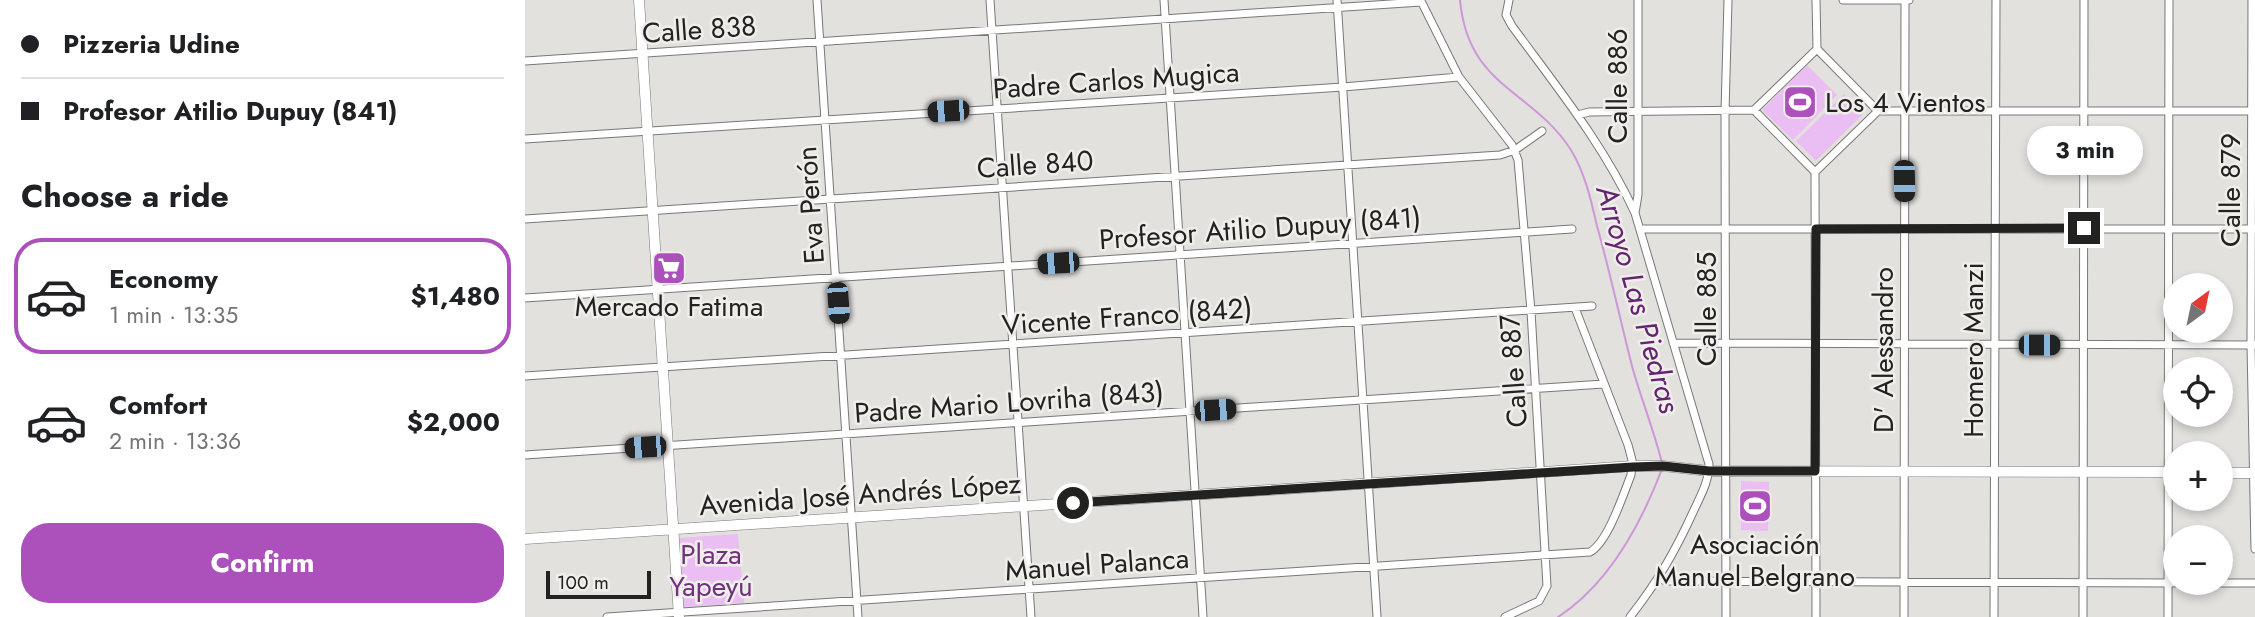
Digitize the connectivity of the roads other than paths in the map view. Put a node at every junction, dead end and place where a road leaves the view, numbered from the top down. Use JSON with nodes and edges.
{"nodes":[{"id":1,"x":639,"y":0,"type":"edge"},
{"id":2,"x":817,"y":0,"type":"edge"},
{"id":3,"x":990,"y":0,"type":"edge"},
{"id":4,"x":1164,"y":0,"type":"edge"},
{"id":5,"x":1509,"y":0,"type":"edge"},
{"id":6,"x":1638,"y":0,"type":"edge"},
{"id":7,"x":1728,"y":0,"type":"edge"},
{"id":8,"x":1816,"y":0,"type":"edge"},
{"id":9,"x":1843,"y":0,"type":"edge"},
{"id":10,"x":1906,"y":0,"type":"edge"},
{"id":11,"x":1996,"y":0,"type":"edge"},
{"id":12,"x":2084,"y":0,"type":"edge"},
{"id":13,"x":2169,"y":0,"type":"edge"},
{"id":14,"x":2252,"y":0,"type":"edge"},
{"id":15,"x":1421,"y":1,"type":"edge"},
{"id":16,"x":1337,"y":4,"type":"edge"},
{"id":17,"x":1165,"y":19,"type":"junction"},
{"id":18,"x":992,"y":31,"type":"junction"},
{"id":19,"x":820,"y":41,"type":"junction"},
{"id":20,"x":1818,"y":49,"type":"junction"},
{"id":21,"x":643,"y":54,"type":"junction"},
{"id":22,"x":525,"y":61,"type":"edge"},
{"id":23,"x":1459,"y":77,"type":"junction"},
{"id":24,"x":1343,"y":87,"type":"junction"},
{"id":25,"x":1170,"y":97,"type":"junction"},
{"id":26,"x":997,"y":108,"type":"junction"},
{"id":27,"x":1754,"y":110,"type":"junction"},
{"id":28,"x":1637,"y":111,"type":"junction"},
{"id":29,"x":1878,"y":111,"type":"junction"},
{"id":30,"x":2253,"y":111,"type":"edge"},
{"id":31,"x":1725,"y":112,"type":"junction"},
{"id":32,"x":1903,"y":112,"type":"junction"},
{"id":33,"x":1996,"y":112,"type":"junction"},
{"id":34,"x":2084,"y":112,"type":"junction"},
{"id":35,"x":2168,"y":112,"type":"junction"},
{"id":36,"x":1578,"y":115,"type":"junction"},
{"id":37,"x":825,"y":119,"type":"junction"},
{"id":38,"x":1542,"y":131,"type":"dead end"},
{"id":39,"x":647,"y":132,"type":"junction"},
{"id":40,"x":525,"y":139,"type":"edge"},
{"id":41,"x":1515,"y":150,"type":"junction"},
{"id":42,"x":1348,"y":165,"type":"junction"},
{"id":43,"x":1815,"y":172,"type":"junction"},
{"id":44,"x":1176,"y":177,"type":"junction"},
{"id":45,"x":1003,"y":187,"type":"junction"},
{"id":46,"x":831,"y":200,"type":"junction"},
{"id":47,"x":652,"y":211,"type":"junction"},
{"id":48,"x":1635,"y":213,"type":"junction"},
{"id":49,"x":525,"y":219,"type":"edge"},
{"id":50,"x":1726,"y":228,"type":"junction"},
{"id":51,"x":1905,"y":228,"type":"junction"},
{"id":52,"x":2084,"y":228,"type":"junction"},
{"id":53,"x":1572,"y":229,"type":"dead end"},
{"id":54,"x":1640,"y":229,"type":"junction"},
{"id":55,"x":1816,"y":229,"type":"junction"},
{"id":56,"x":1994,"y":229,"type":"junction"},
{"id":57,"x":2253,"y":229,"type":"edge"},
{"id":58,"x":2168,"y":230,"type":"junction"},
{"id":59,"x":1525,"y":232,"type":"junction"},
{"id":60,"x":1353,"y":243,"type":"junction"},
{"id":61,"x":1181,"y":254,"type":"junction"},
{"id":62,"x":1008,"y":266,"type":"junction"},
{"id":63,"x":836,"y":276,"type":"junction"},
{"id":64,"x":658,"y":290,"type":"junction"},
{"id":65,"x":525,"y":298,"type":"edge"},
{"id":66,"x":1592,"y":306,"type":"dead end"},
{"id":67,"x":1575,"y":308,"type":"junction"},
{"id":68,"x":1531,"y":311,"type":"junction"},
{"id":69,"x":1358,"y":322,"type":"junction"},
{"id":70,"x":1185,"y":332,"type":"junction"},
{"id":71,"x":1672,"y":343,"type":"junction"},
{"id":72,"x":1727,"y":344,"type":"junction"},
{"id":73,"x":1815,"y":344,"type":"junction"},
{"id":74,"x":1904,"y":344,"type":"junction"},
{"id":75,"x":1013,"y":345,"type":"junction"},
{"id":76,"x":2084,"y":345,"type":"junction"},
{"id":77,"x":2167,"y":345,"type":"junction"},
{"id":78,"x":2253,"y":345,"type":"edge"},
{"id":79,"x":1994,"y":346,"type":"junction"},
{"id":80,"x":841,"y":355,"type":"junction"},
{"id":81,"x":663,"y":366,"type":"junction"},
{"id":82,"x":525,"y":376,"type":"edge"},
{"id":83,"x":1604,"y":384,"type":"junction"},
{"id":84,"x":1536,"y":389,"type":"junction"},
{"id":85,"x":1362,"y":399,"type":"junction"},
{"id":86,"x":1190,"y":411,"type":"junction"},
{"id":87,"x":1019,"y":421,"type":"junction"},
{"id":88,"x":847,"y":434,"type":"junction"},
{"id":89,"x":2170,"y":441,"type":"edge"},
{"id":90,"x":669,"y":446,"type":"junction"},
{"id":91,"x":525,"y":455,"type":"edge"},
{"id":92,"x":1633,"y":467,"type":"junction"},
{"id":93,"x":1705,"y":471,"type":"junction"},
{"id":94,"x":1727,"y":471,"type":"junction"},
{"id":95,"x":1815,"y":471,"type":"junction"},
{"id":96,"x":1904,"y":472,"type":"junction"},
{"id":97,"x":2082,"y":472,"type":"junction"},
{"id":98,"x":2163,"y":472,"type":"edge"},
{"id":99,"x":1541,"y":473,"type":"junction"},
{"id":100,"x":1994,"y":473,"type":"junction"},
{"id":101,"x":2233,"y":473,"type":"edge"},
{"id":102,"x":2254,"y":474,"type":"edge"},
{"id":103,"x":1369,"y":484,"type":"junction"},
{"id":104,"x":1197,"y":495,"type":"junction"},
{"id":105,"x":1023,"y":506,"type":"junction"},
{"id":106,"x":852,"y":518,"type":"junction"},
{"id":107,"x":674,"y":529,"type":"junction"},
{"id":108,"x":525,"y":539,"type":"edge"},
{"id":109,"x":2255,"y":549,"type":"edge"},
{"id":110,"x":1546,"y":556,"type":"junction"},
{"id":111,"x":1375,"y":568,"type":"junction"},
{"id":112,"x":1201,"y":579,"type":"junction"},
{"id":113,"x":1659,"y":579,"type":"junction"},
{"id":114,"x":1726,"y":580,"type":"junction"},
{"id":115,"x":1815,"y":581,"type":"junction"},
{"id":116,"x":1904,"y":581,"type":"junction"},
{"id":117,"x":1994,"y":582,"type":"junction"},
{"id":118,"x":2084,"y":582,"type":"junction"},
{"id":119,"x":2163,"y":583,"type":"edge"},
{"id":120,"x":2233,"y":583,"type":"edge"},
{"id":121,"x":2255,"y":583,"type":"edge"},
{"id":122,"x":1029,"y":589,"type":"junction"},
{"id":123,"x":2171,"y":595,"type":"edge"},
{"id":124,"x":857,"y":601,"type":"junction"},
{"id":125,"x":679,"y":615,"type":"edge"},
{"id":126,"x":607,"y":617,"type":"edge"},
{"id":127,"x":858,"y":617,"type":"edge"},
{"id":128,"x":1031,"y":617,"type":"edge"},
{"id":129,"x":1203,"y":617,"type":"edge"},
{"id":130,"x":1377,"y":617,"type":"edge"},
{"id":131,"x":1505,"y":617,"type":"edge"},
{"id":132,"x":1630,"y":617,"type":"edge"},
{"id":133,"x":1726,"y":617,"type":"edge"},
{"id":134,"x":1816,"y":617,"type":"edge"},
{"id":135,"x":1904,"y":617,"type":"edge"},
{"id":136,"x":1994,"y":617,"type":"edge"},
{"id":137,"x":2083,"y":617,"type":"edge"},
{"id":138,"x":2168,"y":617,"type":"edge"}],
"edges":[{"from":1,"to":21,"type":"main road"},
{"from":2,"to":19,"type":"street","name":"Eva Perón"},
{"from":3,"to":18,"type":"street"},
{"from":4,"to":17,"type":"street"},
{"from":5,"to":36,"type":"street"},
{"from":6,"to":28,"type":"street","name":"Calle 886"},
{"from":7,"to":31,"type":"street","name":"Calle 885"},
{"from":8,"to":20,"type":"street"},
{"from":9,"to":10,"type":"street"},
{"from":10,"to":32,"type":"street","name":"D' Alessandro"},
{"from":11,"to":33,"type":"street","name":"Homero Manzi"},
{"from":12,"to":34,"type":"street"},
{"from":13,"to":35,"type":"street"},
{"from":14,"to":30,"type":"street","name":"Calle 879"},
{"from":15,"to":16,"type":"street","name":"Calle 838"},
{"from":15,"to":23,"type":"street"},
{"from":16,"to":17,"type":"street","name":"Calle 838"},
{"from":16,"to":24,"type":"street"},
{"from":17,"to":18,"type":"street","name":"Calle 838"},
{"from":17,"to":25,"type":"street"},
{"from":18,"to":19,"type":"street","name":"Calle 838"},
{"from":18,"to":26,"type":"street"},
{"from":19,"to":21,"type":"street","name":"Calle 838"},
{"from":19,"to":37,"type":"street","name":"Eva Perón"},
{"from":20,"to":27,"type":"street"},
{"from":20,"to":29,"type":"street"},
{"from":21,"to":22,"type":"street","name":"Calle 838"},
{"from":21,"to":39,"type":"main road"},
{"from":23,"to":24,"type":"street","name":"Padre Carlos Mugica"},
{"from":23,"to":41,"type":"street"},
{"from":24,"to":25,"type":"street","name":"Padre Carlos Mugica"},
{"from":24,"to":42,"type":"street"},
{"from":25,"to":26,"type":"street","name":"Padre Carlos Mugica"},
{"from":25,"to":44,"type":"street"},
{"from":26,"to":37,"type":"street","name":"Padre Carlos Mugica"},
{"from":26,"to":45,"type":"street"},
{"from":27,"to":31,"type":"street"},
{"from":27,"to":43,"type":"street"},
{"from":28,"to":31,"type":"street"},
{"from":28,"to":36,"type":"street"},
{"from":28,"to":48,"type":"street","name":"Calle 886"},
{"from":29,"to":32,"type":"street"},
{"from":29,"to":43,"type":"street"},
{"from":30,"to":35,"type":"street"},
{"from":30,"to":57,"type":"street","name":"Calle 879"},
{"from":31,"to":50,"type":"street","name":"Calle 885"},
{"from":32,"to":33,"type":"street"},
{"from":32,"to":51,"type":"street","name":"D' Alessandro"},
{"from":33,"to":34,"type":"street"},
{"from":33,"to":56,"type":"street","name":"Homero Manzi"},
{"from":34,"to":35,"type":"street"},
{"from":34,"to":52,"type":"street"},
{"from":35,"to":58,"type":"street"},
{"from":36,"to":48,"type":"street"},
{"from":37,"to":39,"type":"street","name":"Padre Carlos Mugica"},
{"from":37,"to":46,"type":"street","name":"Eva Perón"},
{"from":38,"to":41,"type":"street","name":"Calle 840"},
{"from":39,"to":40,"type":"street","name":"Padre Carlos Mugica"},
{"from":39,"to":47,"type":"main road"},
{"from":41,"to":42,"type":"street","name":"Calle 840"},
{"from":41,"to":59,"type":"street","name":"Calle 887"},
{"from":42,"to":44,"type":"street","name":"Calle 840"},
{"from":42,"to":60,"type":"street"},
{"from":43,"to":55,"type":"street"},
{"from":44,"to":45,"type":"street","name":"Calle 840"},
{"from":44,"to":61,"type":"street"},
{"from":45,"to":46,"type":"street","name":"Calle 840"},
{"from":45,"to":62,"type":"street"},
{"from":46,"to":47,"type":"street","name":"Calle 840"},
{"from":46,"to":63,"type":"street","name":"Eva Perón"},
{"from":47,"to":49,"type":"street","name":"Calle 840"},
{"from":47,"to":64,"type":"main road"},
{"from":48,"to":54,"type":"street"},
{"from":50,"to":54,"type":"street"},
{"from":50,"to":55,"type":"street"},
{"from":50,"to":72,"type":"street","name":"Calle 885"},
{"from":51,"to":55,"type":"street"},
{"from":51,"to":56,"type":"street"},
{"from":51,"to":74,"type":"street","name":"D' Alessandro"},
{"from":52,"to":56,"type":"street"},
{"from":52,"to":58,"type":"street"},
{"from":52,"to":76,"type":"street"},
{"from":53,"to":59,"type":"street","name":"Profesor Atilio Dupuy (841)"},
{"from":54,"to":71,"type":"street"},
{"from":55,"to":73,"type":"street"},
{"from":56,"to":79,"type":"street","name":"Homero Manzi"},
{"from":57,"to":58,"type":"street"},
{"from":57,"to":78,"type":"street","name":"Calle 879"},
{"from":58,"to":77,"type":"street"},
{"from":59,"to":60,"type":"street","name":"Profesor Atilio Dupuy (841)"},
{"from":59,"to":68,"type":"street","name":"Calle 887"},
{"from":60,"to":61,"type":"street","name":"Profesor Atilio Dupuy (841)"},
{"from":60,"to":69,"type":"street"},
{"from":61,"to":62,"type":"street","name":"Profesor Atilio Dupuy (841)"},
{"from":61,"to":70,"type":"street"},
{"from":62,"to":63,"type":"street","name":"Profesor Atilio Dupuy (841)"},
{"from":62,"to":75,"type":"street"},
{"from":63,"to":64,"type":"street","name":"Profesor Atilio Dupuy (841)"},
{"from":63,"to":80,"type":"street","name":"Eva Perón"},
{"from":64,"to":65,"type":"street","name":"Profesor Atilio Dupuy (841)"},
{"from":64,"to":81,"type":"main road"},
{"from":66,"to":67,"type":"street","name":"Vicente Franco (842)"},
{"from":67,"to":68,"type":"street","name":"Vicente Franco (842)"},
{"from":67,"to":83,"type":"street"},
{"from":68,"to":69,"type":"street","name":"Vicente Franco (842)"},
{"from":68,"to":84,"type":"street","name":"Calle 887"},
{"from":69,"to":70,"type":"street","name":"Vicente Franco (842)"},
{"from":69,"to":85,"type":"street"},
{"from":70,"to":75,"type":"street","name":"Vicente Franco (842)"},
{"from":70,"to":86,"type":"street"},
{"from":71,"to":72,"type":"street"},
{"from":71,"to":93,"type":"street"},
{"from":72,"to":73,"type":"street"},
{"from":72,"to":94,"type":"street","name":"Calle 885"},
{"from":73,"to":74,"type":"street"},
{"from":73,"to":95,"type":"street"},
{"from":74,"to":79,"type":"street"},
{"from":74,"to":96,"type":"street","name":"D' Alessandro"},
{"from":75,"to":80,"type":"street","name":"Vicente Franco (842)"},
{"from":75,"to":87,"type":"street"},
{"from":76,"to":77,"type":"street"},
{"from":76,"to":79,"type":"street"},
{"from":76,"to":97,"type":"street"},
{"from":77,"to":78,"type":"street"},
{"from":77,"to":89,"type":"street"},
{"from":78,"to":102,"type":"street","name":"Calle 879"},
{"from":79,"to":100,"type":"street","name":"Homero Manzi"},
{"from":80,"to":81,"type":"street","name":"Vicente Franco (842)"},
{"from":80,"to":88,"type":"street","name":"Eva Perón"},
{"from":81,"to":82,"type":"street","name":"Vicente Franco (842)"},
{"from":81,"to":90,"type":"main road"},
{"from":83,"to":84,"type":"street","name":"Padre Mario Lovriha (843)"},
{"from":83,"to":92,"type":"street"},
{"from":84,"to":85,"type":"street","name":"Padre Mario Lovriha (843)"},
{"from":84,"to":99,"type":"street","name":"Calle 887"},
{"from":85,"to":86,"type":"street","name":"Padre Mario Lovriha (843)"},
{"from":85,"to":103,"type":"street"},
{"from":86,"to":87,"type":"street","name":"Padre Mario Lovriha (843)"},
{"from":86,"to":104,"type":"street"},
{"from":87,"to":88,"type":"street","name":"Padre Mario Lovriha (843)"},
{"from":87,"to":105,"type":"street"},
{"from":88,"to":90,"type":"street","name":"Padre Mario Lovriha (843)"},
{"from":88,"to":106,"type":"street","name":"Eva Perón"},
{"from":90,"to":91,"type":"street","name":"Padre Mario Lovriha (843)"},
{"from":90,"to":107,"type":"main road"},
{"from":92,"to":93,"type":"main road","name":"Avenida José Andrés López"},
{"from":92,"to":99,"type":"main road","name":"Avenida José Andrés López"},
{"from":92,"to":110,"type":"street","name":"Manuel Palanca"},
{"from":93,"to":94,"type":"main road","name":"Avenida José Andrés López"},
{"from":93,"to":113,"type":"street"},
{"from":94,"to":95,"type":"main road","name":"Avenida José Andrés López"},
{"from":94,"to":114,"type":"street","name":"Calle 885"},
{"from":95,"to":96,"type":"main road","name":"Avenida José Andrés López"},
{"from":95,"to":115,"type":"street"},
{"from":96,"to":100,"type":"main road","name":"Avenida José Andrés López"},
{"from":96,"to":116,"type":"street","name":"D' Alessandro"},
{"from":97,"to":98,"type":"main road","name":"Avenida José Andrés López"},
{"from":97,"to":100,"type":"main road","name":"Avenida José Andrés López"},
{"from":97,"to":118,"type":"street"},
{"from":99,"to":103,"type":"main road","name":"Avenida José Andrés López"},
{"from":99,"to":110,"type":"street","name":"Calle 887"},
{"from":100,"to":117,"type":"street","name":"Homero Manzi"},
{"from":101,"to":102,"type":"main road"},
{"from":102,"to":109,"type":"street","name":"Calle 879"},
{"from":103,"to":104,"type":"main road","name":"Avenida José Andrés López"},
{"from":103,"to":111,"type":"street"},
{"from":104,"to":105,"type":"main road","name":"Avenida José Andrés López"},
{"from":104,"to":112,"type":"street"},
{"from":105,"to":106,"type":"main road","name":"Avenida José Andrés López"},
{"from":105,"to":122,"type":"street"},
{"from":106,"to":107,"type":"main road","name":"Avenida José Andrés López"},
{"from":106,"to":124,"type":"street","name":"Eva Perón"},
{"from":107,"to":108,"type":"main road","name":"Avenida José Andrés López"},
{"from":107,"to":125,"type":"main road"},
{"from":110,"to":111,"type":"street","name":"Manuel Palanca"},
{"from":110,"to":131,"type":"street","name":"Calle 887"},
{"from":111,"to":112,"type":"street","name":"Manuel Palanca"},
{"from":111,"to":130,"type":"street"},
{"from":112,"to":122,"type":"street","name":"Manuel Palanca"},
{"from":112,"to":129,"type":"street"},
{"from":113,"to":114,"type":"street"},
{"from":113,"to":132,"type":"street"},
{"from":114,"to":115,"type":"street"},
{"from":114,"to":133,"type":"street","name":"Calle 885"},
{"from":115,"to":116,"type":"street"},
{"from":115,"to":134,"type":"street"},
{"from":116,"to":117,"type":"street"},
{"from":116,"to":135,"type":"street","name":"D' Alessandro"},
{"from":117,"to":118,"type":"street"},
{"from":117,"to":136,"type":"street","name":"Homero Manzi"},
{"from":118,"to":119,"type":"street"},
{"from":118,"to":137,"type":"street"},
{"from":120,"to":121,"type":"street"},
{"from":122,"to":124,"type":"street","name":"Manuel Palanca"},
{"from":122,"to":128,"type":"street"},
{"from":123,"to":138,"type":"street"},
{"from":124,"to":125,"type":"street","name":"Manuel Palanca"},
{"from":124,"to":127,"type":"street","name":"Eva Perón"},
{"from":125,"to":126,"type":"street","name":"Manuel Palanca"}]}
